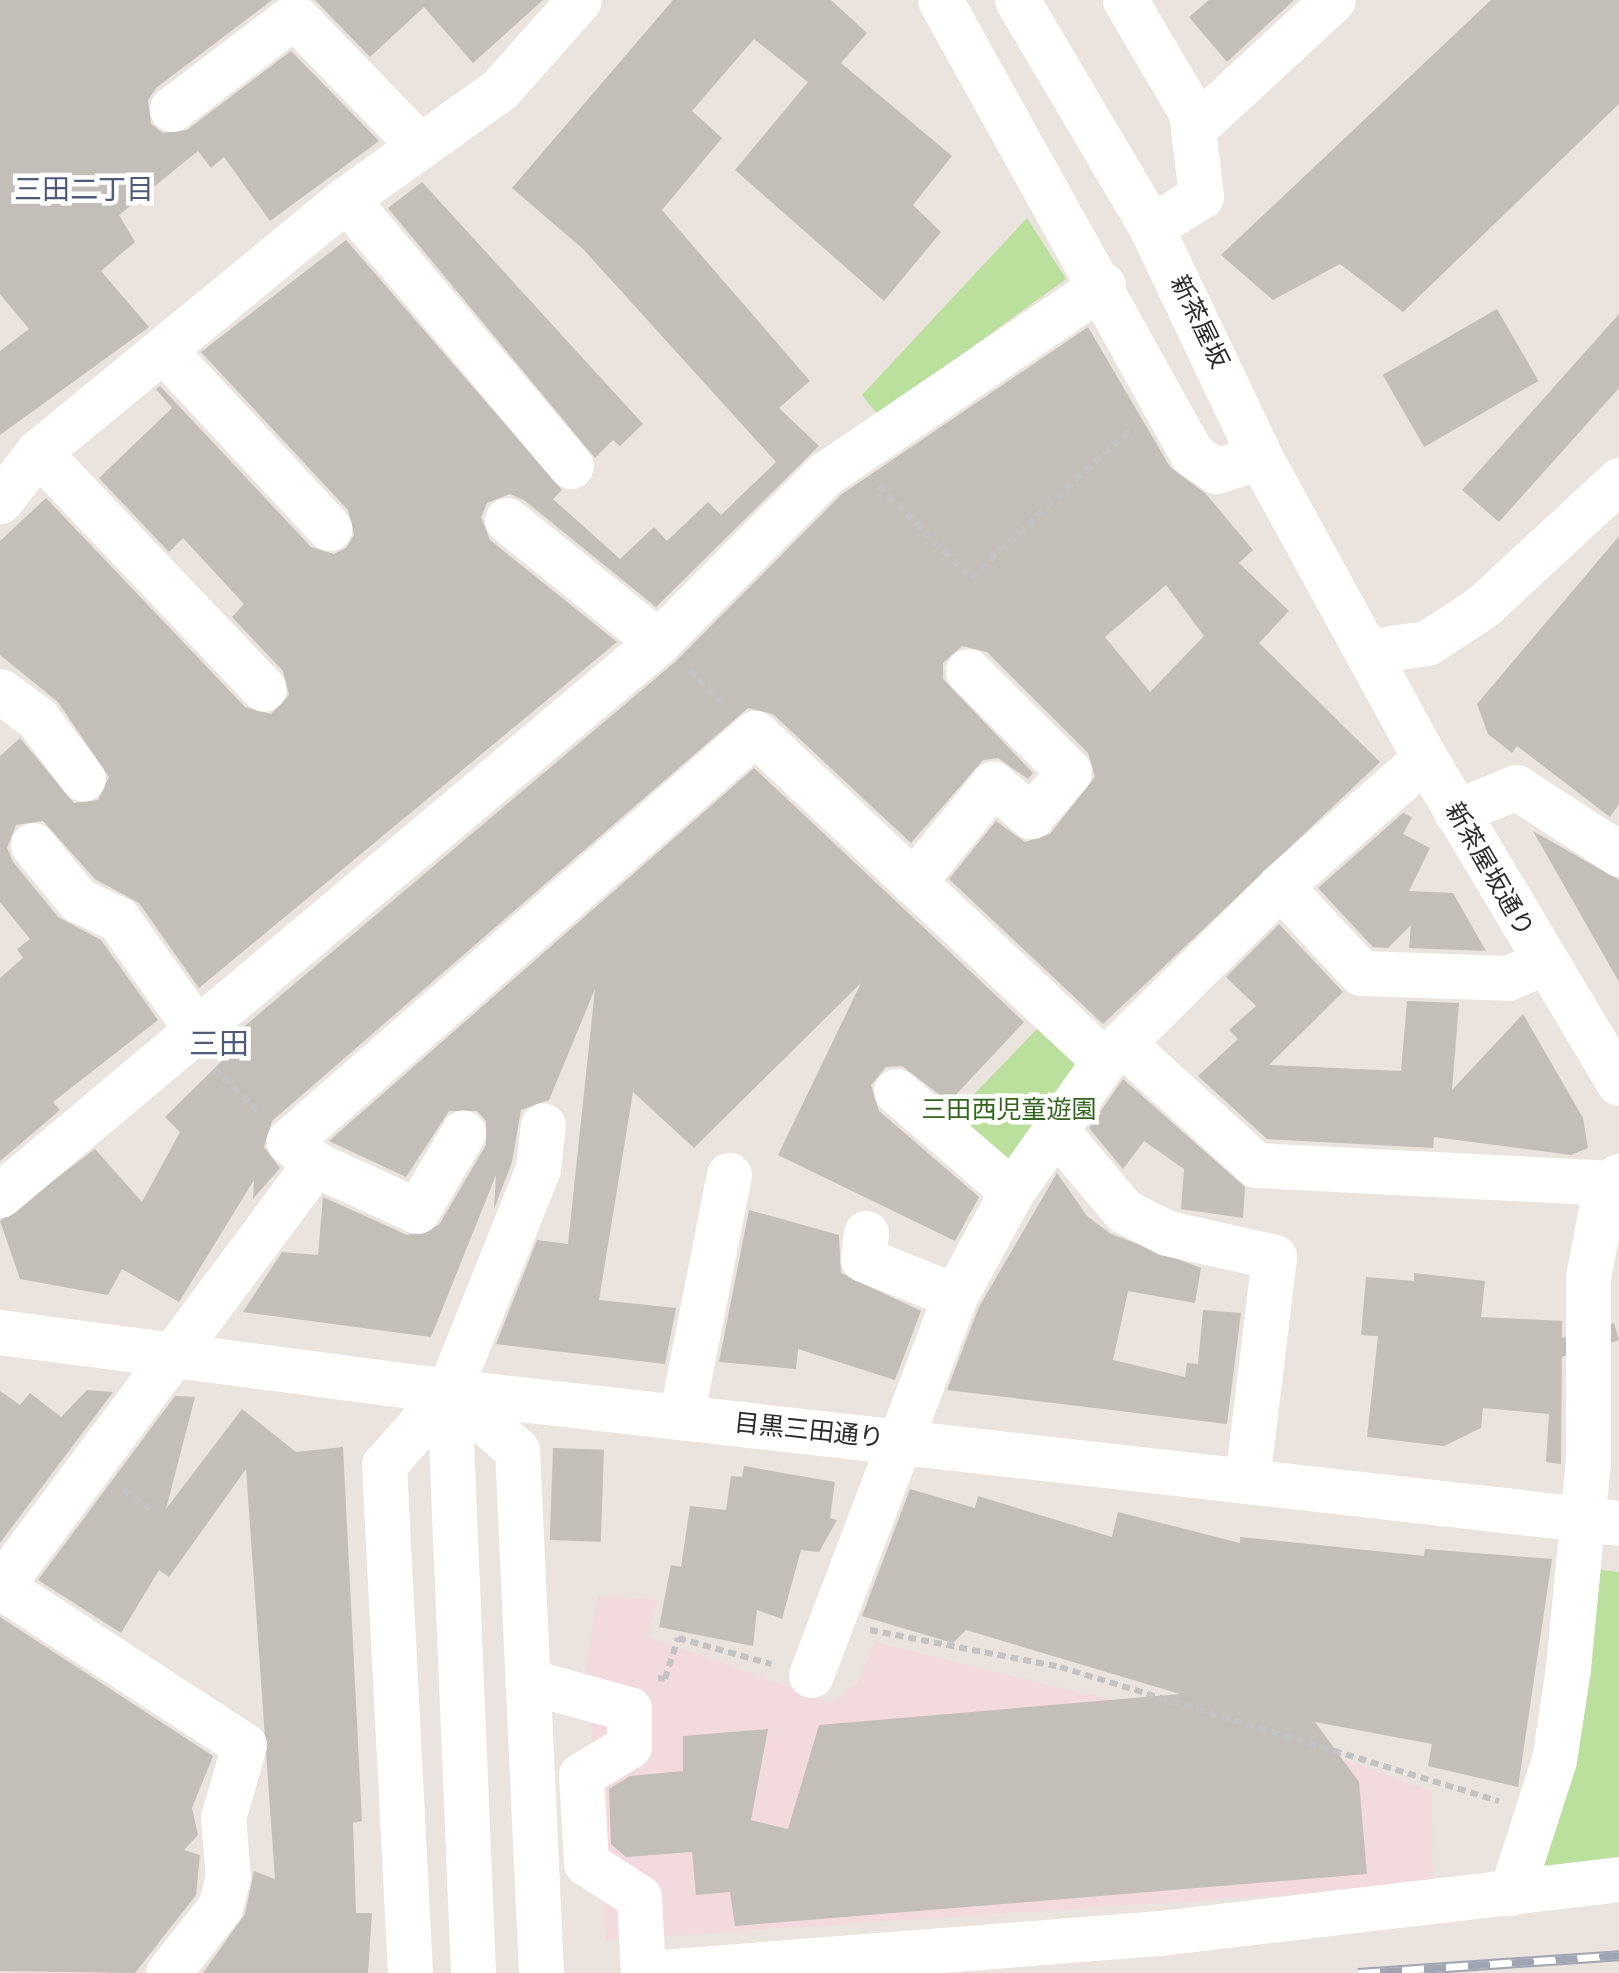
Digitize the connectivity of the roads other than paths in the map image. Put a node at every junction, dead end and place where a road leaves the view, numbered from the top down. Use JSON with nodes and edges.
{"nodes":[{"id":1,"x":579,"y":0,"type":"edge"},
{"id":2,"x":940,"y":0,"type":"edge"},
{"id":3,"x":1017,"y":0,"type":"edge"},
{"id":4,"x":1125,"y":0,"type":"edge"},
{"id":5,"x":1333,"y":0,"type":"edge"},
{"id":6,"x":172,"y":109,"type":"dead end"},
{"id":7,"x":1193,"y":129,"type":"junction"},
{"id":8,"x":418,"y":144,"type":"junction"},
{"id":9,"x":346,"y":199,"type":"junction"},
{"id":10,"x":1151,"y":227,"type":"junction"},
{"id":11,"x":1103,"y":285,"type":"junction"},
{"id":12,"x":165,"y":352,"type":"junction"},
{"id":13,"x":38,"y":452,"type":"junction"},
{"id":14,"x":1260,"y":457,"type":"junction"},
{"id":15,"x":571,"y":466,"type":"dead end"},
{"id":16,"x":1617,"y":486,"type":"edge"},
{"id":17,"x":0,"y":501,"type":"edge"},
{"id":18,"x":507,"y":520,"type":"dead end"},
{"id":19,"x":329,"y":528,"type":"dead end"},
{"id":20,"x":658,"y":642,"type":"junction"},
{"id":21,"x":1370,"y":651,"type":"junction"},
{"id":22,"x":968,"y":671,"type":"dead end"},
{"id":23,"x":264,"y":688,"type":"dead end"},
{"id":24,"x":0,"y":691,"type":"edge"},
{"id":25,"x":1424,"y":758,"type":"junction"},
{"id":26,"x":83,"y":779,"type":"dead end"},
{"id":27,"x":1456,"y":812,"type":"junction"},
{"id":28,"x":33,"y":845,"type":"dead end"},
{"id":29,"x":1619,"y":854,"type":"edge"},
{"id":30,"x":914,"y":882,"type":"junction"},
{"id":31,"x":1280,"y":886,"type":"junction"},
{"id":32,"x":1542,"y":963,"type":"junction"},
{"id":33,"x":187,"y":1032,"type":"junction"},
{"id":34,"x":1608,"y":1034,"type":"edge"},
{"id":35,"x":1113,"y":1052,"type":"junction"},
{"id":36,"x":1619,"y":1083,"type":"edge"},
{"id":37,"x":896,"y":1091,"type":"dead end"},
{"id":38,"x":543,"y":1125,"type":"dead end"},
{"id":39,"x":1054,"y":1128,"type":"junction"},
{"id":40,"x":462,"y":1133,"type":"dead end"},
{"id":41,"x":302,"y":1152,"type":"junction"},
{"id":42,"x":729,"y":1175,"type":"dead end"},
{"id":43,"x":1612,"y":1180,"type":"edge"},
{"id":44,"x":1012,"y":1191,"type":"junction"},
{"id":45,"x":0,"y":1196,"type":"edge"},
{"id":46,"x":866,"y":1234,"type":"dead end"},
{"id":47,"x":954,"y":1296,"type":"junction"},
{"id":48,"x":0,"y":1332,"type":"edge"},
{"id":49,"x":173,"y":1355,"type":"junction"},
{"id":50,"x":449,"y":1392,"type":"junction"},
{"id":51,"x":681,"y":1417,"type":"junction"},
{"id":52,"x":905,"y":1442,"type":"junction"},
{"id":53,"x":1247,"y":1479,"type":"junction"},
{"id":54,"x":1600,"y":1521,"type":"edge"},
{"id":55,"x":0,"y":1586,"type":"edge"},
{"id":56,"x":811,"y":1675,"type":"road end"},
{"id":57,"x":528,"y":1681,"type":"junction"},
{"id":58,"x":1619,"y":1879,"type":"edge"},
{"id":59,"x":1511,"y":1893,"type":"junction"},
{"id":60,"x":168,"y":1973,"type":"edge"},
{"id":61,"x":410,"y":1973,"type":"edge"},
{"id":62,"x":472,"y":1973,"type":"edge"},
{"id":63,"x":541,"y":1973,"type":"edge"},
{"id":64,"x":645,"y":1973,"type":"edge"}],
"edges":[{"from":1,"to":8,"type":"street"},
{"from":2,"to":11,"type":"street"},
{"from":3,"to":10,"type":"street","name":"新茶屋坂"},
{"from":4,"to":7,"type":"street"},
{"from":5,"to":7,"type":"street"},
{"from":6,"to":8,"type":"street"},
{"from":7,"to":10,"type":"street"},
{"from":8,"to":9,"type":"street"},
{"from":9,"to":12,"type":"street"},
{"from":9,"to":15,"type":"street"},
{"from":10,"to":14,"type":"street","name":"新茶屋坂"},
{"from":11,"to":14,"type":"street"},
{"from":11,"to":20,"type":"street"},
{"from":12,"to":13,"type":"street"},
{"from":12,"to":19,"type":"street"},
{"from":13,"to":17,"type":"street"},
{"from":13,"to":23,"type":"street"},
{"from":14,"to":21,"type":"street","name":"新茶屋坂"},
{"from":16,"to":21,"type":"street"},
{"from":18,"to":20,"type":"street"},
{"from":20,"to":33,"type":"street"},
{"from":21,"to":25,"type":"street","name":"新茶屋坂通り"},
{"from":22,"to":30,"type":"street"},
{"from":24,"to":26,"type":"street"},
{"from":25,"to":27,"type":"street","name":"新茶屋坂通り"},
{"from":25,"to":31,"type":"street"},
{"from":27,"to":29,"type":"street"},
{"from":27,"to":32,"type":"street","name":"新茶屋坂通り"},
{"from":28,"to":33,"type":"street"},
{"from":30,"to":35,"type":"street"},
{"from":30,"to":41,"type":"street"},
{"from":31,"to":32,"type":"street"},
{"from":31,"to":35,"type":"street"},
{"from":32,"to":34,"type":"street","name":"新茶屋坂通り"},
{"from":33,"to":45,"type":"street"},
{"from":34,"to":36,"type":"street","name":"新茶屋坂通り"},
{"from":35,"to":39,"type":"street"},
{"from":35,"to":43,"type":"street"},
{"from":37,"to":44,"type":"street"},
{"from":38,"to":50,"type":"street"},
{"from":39,"to":44,"type":"street"},
{"from":39,"to":53,"type":"street"},
{"from":40,"to":41,"type":"street"},
{"from":41,"to":49,"type":"street"},
{"from":42,"to":51,"type":"street"},
{"from":43,"to":54,"type":"street"},
{"from":44,"to":47,"type":"street"},
{"from":46,"to":47,"type":"street"},
{"from":47,"to":52,"type":"street"},
{"from":48,"to":49,"type":"street","name":"目黒三田通り"},
{"from":49,"to":50,"type":"street","name":"目黒三田通り"},
{"from":49,"to":55,"type":"street"},
{"from":50,"to":51,"type":"street","name":"目黒三田通り"},
{"from":50,"to":57,"type":"street"},
{"from":50,"to":61,"type":"street"},
{"from":50,"to":62,"type":"street"},
{"from":51,"to":52,"type":"street","name":"目黒三田通り"},
{"from":52,"to":53,"type":"street","name":"目黒三田通り"},
{"from":52,"to":56,"type":"street"},
{"from":53,"to":54,"type":"street","name":"目黒三田通り"},
{"from":54,"to":59,"type":"street"},
{"from":55,"to":60,"type":"street"},
{"from":57,"to":63,"type":"street"},
{"from":57,"to":64,"type":"street"},
{"from":58,"to":59,"type":"street"},
{"from":59,"to":64,"type":"street"}]}
